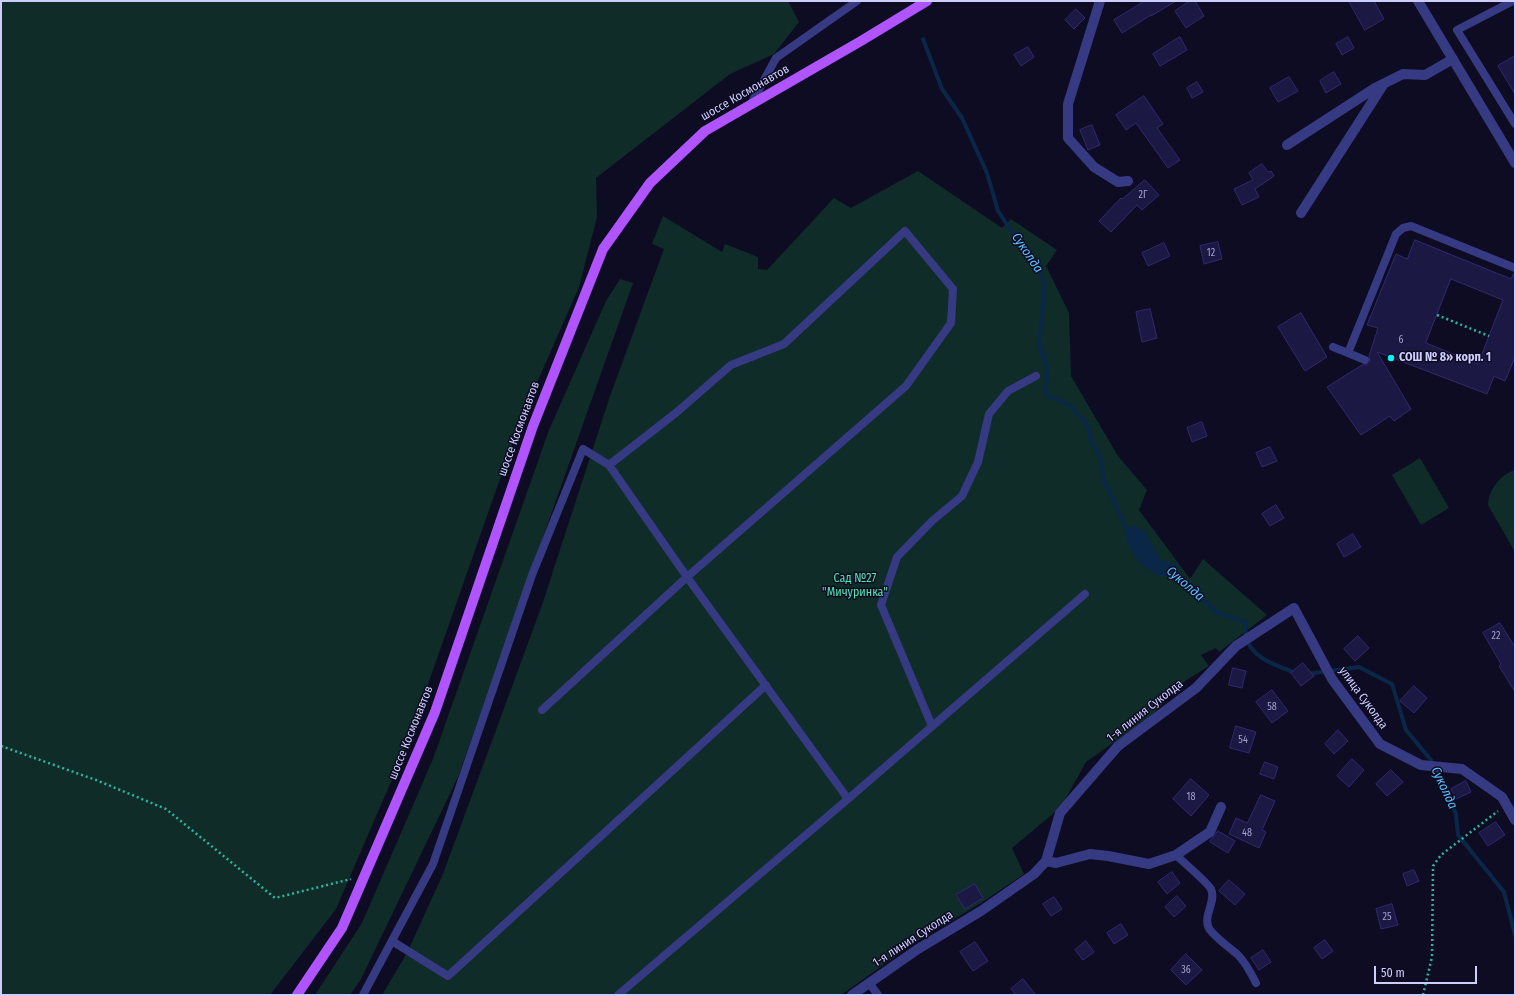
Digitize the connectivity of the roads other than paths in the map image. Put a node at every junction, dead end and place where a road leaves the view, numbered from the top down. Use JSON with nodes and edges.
{"nodes":[{"id":1,"x":857,"y":1,"type":"edge"},
{"id":2,"x":926,"y":1,"type":"edge"},
{"id":3,"x":1100,"y":1,"type":"edge"},
{"id":4,"x":1418,"y":1,"type":"edge"},
{"id":5,"x":1513,"y":1,"type":"edge"},
{"id":6,"x":1452,"y":59,"type":"junction"},
{"id":7,"x":1384,"y":83,"type":"junction"},
{"id":8,"x":751,"y":104,"type":"junction"},
{"id":9,"x":1515,"y":124,"type":"edge"},
{"id":10,"x":1287,"y":146,"type":"dead end"},
{"id":11,"x":1515,"y":164,"type":"edge"},
{"id":12,"x":1128,"y":181,"type":"dead end"},
{"id":13,"x":1300,"y":213,"type":"dead end"},
{"id":14,"x":1515,"y":268,"type":"edge"},
{"id":15,"x":1333,"y":347,"type":"dead end"},
{"id":16,"x":1348,"y":353,"type":"junction"},
{"id":17,"x":1365,"y":360,"type":"dead end"},
{"id":18,"x":1036,"y":376,"type":"dead end"},
{"id":19,"x":609,"y":465,"type":"junction"},
{"id":20,"x":687,"y":577,"type":"junction"},
{"id":21,"x":1085,"y":594,"type":"dead end"},
{"id":22,"x":1294,"y":608,"type":"joint"},
{"id":23,"x":766,"y":685,"type":"junction"},
{"id":24,"x":542,"y":710,"type":"dead end"},
{"id":25,"x":932,"y":726,"type":"junction"},
{"id":26,"x":848,"y":798,"type":"junction"},
{"id":27,"x":1221,"y":807,"type":"dead end"},
{"id":28,"x":1515,"y":820,"type":"edge"},
{"id":29,"x":1176,"y":855,"type":"junction"},
{"id":30,"x":1046,"y":862,"type":"junction"},
{"id":31,"x":392,"y":941,"type":"junction"},
{"id":32,"x":869,"y":983,"type":"junction"},
{"id":33,"x":1256,"y":983,"type":"dead end"},
{"id":34,"x":297,"y":995,"type":"edge"},
{"id":35,"x":363,"y":995,"type":"edge"},
{"id":36,"x":618,"y":995,"type":"edge"},
{"id":37,"x":852,"y":995,"type":"edge"},
{"id":38,"x":878,"y":995,"type":"edge"}],
"edges":[{"from":1,"to":8,"type":"lane"},
{"from":2,"to":8,"type":"main road","name":"шоссе Космонавтов"},
{"from":3,"to":12,"type":"street"},
{"from":4,"to":6,"type":"street"},
{"from":5,"to":9,"type":"lane"},
{"from":6,"to":7,"type":"street"},
{"from":6,"to":11,"type":"street"},
{"from":7,"to":10,"type":"street"},
{"from":7,"to":13,"type":"street"},
{"from":8,"to":34,"type":"main road","name":"шоссе Космонавтов"},
{"from":14,"to":16,"type":"lane"},
{"from":15,"to":16,"type":"lane"},
{"from":16,"to":17,"type":"lane"},
{"from":18,"to":25,"type":"lane"},
{"from":19,"to":20,"type":"lane"},
{"from":19,"to":20,"type":"lane"},
{"from":19,"to":31,"type":"lane"},
{"from":20,"to":23,"type":"lane"},
{"from":20,"to":24,"type":"lane"},
{"from":21,"to":25,"type":"lane"},
{"from":22,"to":28,"type":"street","name":"улица Суколда"},
{"from":22,"to":30,"type":"street","name":"1-я линия Суколда"},
{"from":23,"to":26,"type":"lane"},
{"from":23,"to":31,"type":"lane"},
{"from":25,"to":26,"type":"lane"},
{"from":26,"to":36,"type":"lane"},
{"from":27,"to":29,"type":"street"},
{"from":29,"to":30,"type":"street"},
{"from":29,"to":33,"type":"lane"},
{"from":30,"to":32,"type":"street","name":"1-я линия Суколда"},
{"from":31,"to":35,"type":"lane"},
{"from":32,"to":37,"type":"street","name":"1-я линия Суколда"},
{"from":32,"to":38,"type":"lane"}]}
